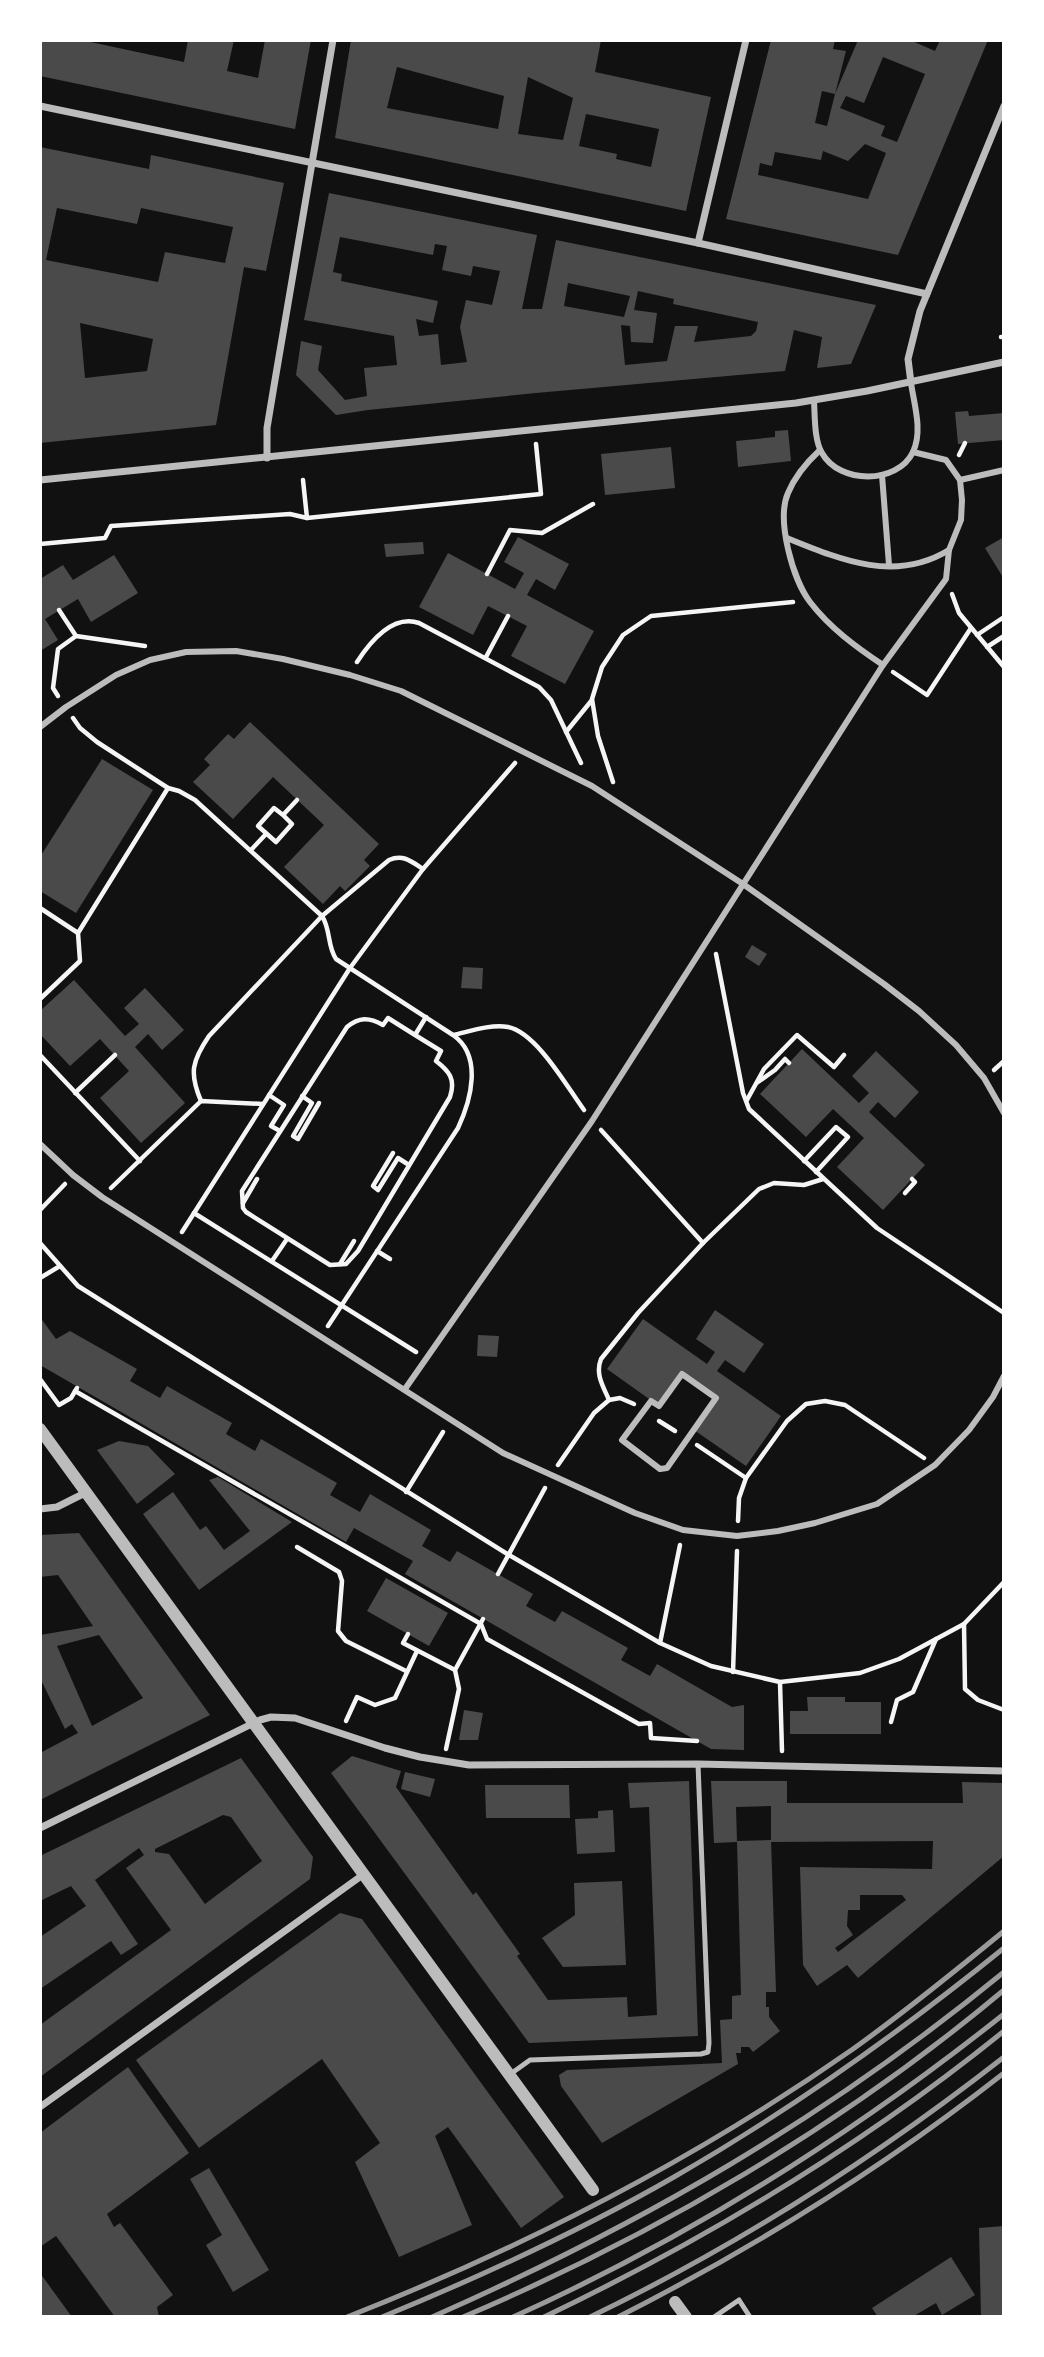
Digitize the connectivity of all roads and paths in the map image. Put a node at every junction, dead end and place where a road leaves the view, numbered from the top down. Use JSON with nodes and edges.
{"nodes":[{"id":1,"x":333,"y":40,"type":"edge"},
{"id":2,"x":746,"y":40,"type":"edge"},
{"id":3,"x":40,"y":106,"type":"edge"},
{"id":4,"x":1004,"y":106,"type":"edge"},
{"id":5,"x":311,"y":164,"type":"junction"},
{"id":6,"x":698,"y":243,"type":"junction"},
{"id":7,"x":927,"y":294,"type":"junction"},
{"id":8,"x":1004,"y":362,"type":"edge"},
{"id":9,"x":911,"y":383,"type":"junction"},
{"id":10,"x":814,"y":401,"type":"junction"},
{"id":11,"x":535,"y":429,"type":"junction"},
{"id":12,"x":820,"y":450,"type":"junction"},
{"id":13,"x":913,"y":452,"type":"junction"},
{"id":14,"x":267,"y":458,"type":"junction"},
{"id":15,"x":1004,"y":470,"type":"edge"},
{"id":16,"x":882,"y":475,"type":"junction"},
{"id":17,"x":40,"y":480,"type":"edge"},
{"id":18,"x":303,"y":480,"type":"dead end"},
{"id":19,"x":960,"y":480,"type":"junction"},
{"id":20,"x":593,"y":504,"type":"dead end"},
{"id":21,"x":307,"y":518,"type":"junction"},
{"id":22,"x":787,"y":538,"type":"junction"},
{"id":23,"x":40,"y":544,"type":"edge"},
{"id":24,"x":949,"y":550,"type":"junction"},
{"id":25,"x":889,"y":565,"type":"junction"},
{"id":26,"x":487,"y":574,"type":"dead end"},
{"id":27,"x":946,"y":579,"type":"junction"},
{"id":28,"x":808,"y":600,"type":"junction"},
{"id":29,"x":60,"y":610,"type":"dead end"},
{"id":30,"x":508,"y":616,"type":"dead end"},
{"id":31,"x":1004,"y":617,"type":"edge"},
{"id":32,"x":971,"y":628,"type":"junction"},
{"id":33,"x":977,"y":635,"type":"junction"},
{"id":34,"x":76,"y":636,"type":"junction"},
{"id":35,"x":1004,"y":636,"type":"edge"},
{"id":36,"x":146,"y":646,"type":"dead end"},
{"id":37,"x":987,"y":647,"type":"junction"},
{"id":38,"x":486,"y":657,"type":"junction"},
{"id":39,"x":883,"y":666,"type":"junction"},
{"id":40,"x":1004,"y":667,"type":"edge"},
{"id":41,"x":349,"y":675,"type":"junction"},
{"id":42,"x":593,"y":699,"type":"junction"},
{"id":43,"x":66,"y":707,"type":"junction"},
{"id":44,"x":40,"y":727,"type":"edge"},
{"id":45,"x":566,"y":732,"type":"junction"},
{"id":46,"x":524,"y":752,"type":"junction"},
{"id":47,"x":592,"y":786,"type":"junction"},
{"id":48,"x":168,"y":788,"type":"junction"},
{"id":49,"x":297,"y":800,"type":"dead end"},
{"id":50,"x":619,"y":803,"type":"junction"},
{"id":51,"x":283,"y":816,"type":"junction"},
{"id":52,"x":266,"y":834,"type":"junction"},
{"id":53,"x":251,"y":850,"type":"junction"},
{"id":54,"x":423,"y":869,"type":"junction"},
{"id":55,"x":743,"y":884,"type":"junction"},
{"id":56,"x":40,"y":908,"type":"edge"},
{"id":57,"x":323,"y":916,"type":"junction"},
{"id":58,"x":78,"y":933,"type":"junction"},
{"id":59,"x":712,"y":934,"type":"junction"},
{"id":60,"x":350,"y":968,"type":"junction"},
{"id":61,"x":40,"y":999,"type":"edge"},
{"id":62,"x":426,"y":1017,"type":"junction"},
{"id":63,"x":415,"y":1035,"type":"junction"},
{"id":64,"x":40,"y":1055,"type":"edge"},
{"id":65,"x":115,"y":1055,"type":"dead end"},
{"id":66,"x":844,"y":1055,"type":"dead end"},
{"id":67,"x":789,"y":1063,"type":"dead end"},
{"id":68,"x":757,"y":1083,"type":"junction"},
{"id":69,"x":75,"y":1093,"type":"junction"},
{"id":70,"x":269,"y":1095,"type":"junction"},
{"id":71,"x":302,"y":1096,"type":"junction"},
{"id":72,"x":201,"y":1101,"type":"junction"},
{"id":73,"x":746,"y":1101,"type":"junction"},
{"id":74,"x":319,"y":1103,"type":"dead end"},
{"id":75,"x":264,"y":1104,"type":"junction"},
{"id":76,"x":1004,"y":1113,"type":"edge"},
{"id":77,"x":849,"y":1124,"type":"dead end"},
{"id":78,"x":280,"y":1131,"type":"junction"},
{"id":79,"x":842,"y":1131,"type":"junction"},
{"id":80,"x":40,"y":1144,"type":"edge"},
{"id":81,"x":393,"y":1153,"type":"dead end"},
{"id":82,"x":140,"y":1161,"type":"junction"},
{"id":83,"x":804,"y":1161,"type":"junction"},
{"id":84,"x":409,"y":1165,"type":"junction"},
{"id":85,"x":816,"y":1172,"type":"junction"},
{"id":86,"x":73,"y":1175,"type":"junction"},
{"id":87,"x":257,"y":1179,"type":"dead end"},
{"id":88,"x":823,"y":1179,"type":"junction"},
{"id":89,"x":912,"y":1180,"type":"dead end"},
{"id":90,"x":905,"y":1193,"type":"dead end"},
{"id":91,"x":102,"y":1197,"type":"junction"},
{"id":92,"x":242,"y":1203,"type":"junction"},
{"id":93,"x":40,"y":1210,"type":"edge"},
{"id":94,"x":194,"y":1213,"type":"junction"},
{"id":95,"x":287,"y":1238,"type":"junction"},
{"id":96,"x":354,"y":1241,"type":"dead end"},
{"id":97,"x":40,"y":1243,"type":"edge"},
{"id":98,"x":174,"y":1244,"type":"junction"},
{"id":99,"x":377,"y":1251,"type":"junction"},
{"id":100,"x":390,"y":1259,"type":"dead end"},
{"id":101,"x":272,"y":1262,"type":"junction"},
{"id":102,"x":339,"y":1265,"type":"junction"},
{"id":103,"x":60,"y":1266,"type":"junction"},
{"id":104,"x":40,"y":1279,"type":"edge"},
{"id":105,"x":341,"y":1305,"type":"junction"},
{"id":106,"x":1004,"y":1313,"type":"edge"},
{"id":107,"x":321,"y":1335,"type":"junction"},
{"id":108,"x":426,"y":1358,"type":"junction"},
{"id":109,"x":1004,"y":1376,"type":"edge"},
{"id":110,"x":40,"y":1379,"type":"edge"},
{"id":111,"x":405,"y":1389,"type":"junction"},
{"id":112,"x":451,"y":1419,"type":"junction"},
{"id":113,"x":676,"y":1420,"type":"dead end"},
{"id":114,"x":40,"y":1429,"type":"edge"},
{"id":115,"x":671,"y":1429,"type":"dead end"},
{"id":116,"x":669,"y":1465,"type":"joint"},
{"id":117,"x":935,"y":1465,"type":"junction"},
{"id":118,"x":551,"y":1476,"type":"junction"},
{"id":119,"x":406,"y":1492,"type":"junction"},
{"id":120,"x":85,"y":1493,"type":"junction"},
{"id":121,"x":40,"y":1508,"type":"edge"},
{"id":122,"x":683,"y":1530,"type":"junction"},
{"id":123,"x":737,"y":1536,"type":"junction"},
{"id":124,"x":297,"y":1547,"type":"dead end"},
{"id":125,"x":509,"y":1555,"type":"junction"},
{"id":126,"x":498,"y":1574,"type":"dead end"},
{"id":127,"x":1004,"y":1582,"type":"edge"},
{"id":128,"x":482,"y":1621,"type":"junction"},
{"id":129,"x":964,"y":1625,"type":"junction"},
{"id":130,"x":408,"y":1634,"type":"dead end"},
{"id":131,"x":936,"y":1639,"type":"junction"},
{"id":132,"x":660,"y":1643,"type":"junction"},
{"id":133,"x":416,"y":1651,"type":"junction"},
{"id":134,"x":406,"y":1671,"type":"junction"},
{"id":135,"x":456,"y":1671,"type":"junction"},
{"id":136,"x":733,"y":1672,"type":"junction"},
{"id":137,"x":780,"y":1682,"type":"junction"},
{"id":138,"x":1004,"y":1710,"type":"edge"},
{"id":139,"x":346,"y":1721,"type":"dead end"},
{"id":140,"x":891,"y":1722,"type":"dead end"},
{"id":141,"x":254,"y":1723,"type":"junction"},
{"id":142,"x":697,"y":1741,"type":"dead end"},
{"id":143,"x":445,"y":1750,"type":"dead end"},
{"id":144,"x":782,"y":1751,"type":"dead end"},
{"id":145,"x":698,"y":1764,"type":"junction"},
{"id":146,"x":1004,"y":1771,"type":"edge"},
{"id":147,"x":40,"y":1828,"type":"edge"},
{"id":148,"x":365,"y":1874,"type":"junction"},
{"id":149,"x":509,"y":2075,"type":"junction"},
{"id":150,"x":40,"y":2108,"type":"edge"},
{"id":151,"x":593,"y":2190,"type":"dead end"},
{"id":152,"x":675,"y":2302,"type":"dead end"},
{"id":153,"x":686,"y":2317,"type":"edge"},
{"id":154,"x":714,"y":2317,"type":"edge"},
{"id":155,"x":750,"y":2317,"type":"edge"}],
"edges":[{"from":1,"to":5,"type":"street"},
{"from":2,"to":6,"type":"street"},
{"from":3,"to":5,"type":"street"},
{"from":4,"to":7,"type":"street"},
{"from":5,"to":6,"type":"street"},
{"from":5,"to":14,"type":"street"},
{"from":6,"to":7,"type":"street"},
{"from":7,"to":9,"type":"street"},
{"from":8,"to":9,"type":"street"},
{"from":9,"to":10,"type":"street"},
{"from":9,"to":13,"type":"street"},
{"from":10,"to":11,"type":"street"},
{"from":10,"to":12,"type":"street"},
{"from":11,"to":14,"type":"street"},
{"from":11,"to":21,"type":"path"},
{"from":12,"to":16,"type":"street"},
{"from":12,"to":22,"type":"street"},
{"from":13,"to":16,"type":"street"},
{"from":13,"to":19,"type":"street"},
{"from":14,"to":17,"type":"street"},
{"from":15,"to":19,"type":"street"},
{"from":16,"to":25,"type":"street"},
{"from":18,"to":21,"type":"path"},
{"from":19,"to":24,"type":"street"},
{"from":20,"to":26,"type":"path"},
{"from":21,"to":23,"type":"path"},
{"from":22,"to":25,"type":"street"},
{"from":22,"to":28,"type":"street"},
{"from":24,"to":25,"type":"street"},
{"from":24,"to":27,"type":"street"},
{"from":27,"to":32,"type":"path"},
{"from":27,"to":39,"type":"street"},
{"from":28,"to":39,"type":"street"},
{"from":28,"to":42,"type":"path"},
{"from":29,"to":34,"type":"path"},
{"from":30,"to":38,"type":"path"},
{"from":31,"to":33,"type":"path"},
{"from":32,"to":33,"type":"path"},
{"from":32,"to":39,"type":"path"},
{"from":33,"to":37,"type":"path"},
{"from":34,"to":36,"type":"path"},
{"from":34,"to":43,"type":"path"},
{"from":35,"to":37,"type":"path"},
{"from":37,"to":40,"type":"path"},
{"from":38,"to":41,"type":"path"},
{"from":38,"to":45,"type":"path"},
{"from":39,"to":55,"type":"street"},
{"from":41,"to":43,"type":"street"},
{"from":41,"to":46,"type":"street"},
{"from":42,"to":45,"type":"path"},
{"from":42,"to":50,"type":"path"},
{"from":43,"to":44,"type":"street"},
{"from":43,"to":48,"type":"path"},
{"from":45,"to":47,"type":"path"},
{"from":46,"to":47,"type":"street"},
{"from":46,"to":54,"type":"path"},
{"from":47,"to":50,"type":"street"},
{"from":48,"to":53,"type":"path"},
{"from":48,"to":58,"type":"path"},
{"from":49,"to":51,"type":"path"},
{"from":50,"to":55,"type":"street"},
{"from":51,"to":52,"type":"path"},
{"from":51,"to":52,"type":"path"},
{"from":52,"to":53,"type":"path"},
{"from":53,"to":57,"type":"path"},
{"from":54,"to":57,"type":"path"},
{"from":54,"to":60,"type":"path"},
{"from":55,"to":59,"type":"street"},
{"from":55,"to":76,"type":"street"},
{"from":56,"to":58,"type":"path"},
{"from":57,"to":60,"type":"path"},
{"from":57,"to":72,"type":"path"},
{"from":58,"to":61,"type":"path"},
{"from":59,"to":73,"type":"path"},
{"from":59,"to":108,"type":"street"},
{"from":60,"to":62,"type":"path"},
{"from":60,"to":70,"type":"path"},
{"from":62,"to":63,"type":"path"},
{"from":62,"to":99,"type":"path"},
{"from":63,"to":71,"type":"path"},
{"from":63,"to":84,"type":"path"},
{"from":64,"to":69,"type":"path"},
{"from":65,"to":69,"type":"path"},
{"from":66,"to":68,"type":"path"},
{"from":67,"to":68,"type":"path"},
{"from":68,"to":73,"type":"path"},
{"from":69,"to":82,"type":"path"},
{"from":70,"to":75,"type":"path"},
{"from":70,"to":78,"type":"path"},
{"from":71,"to":74,"type":"path"},
{"from":71,"to":78,"type":"path"},
{"from":72,"to":75,"type":"path"},
{"from":72,"to":82,"type":"path"},
{"from":73,"to":83,"type":"path"},
{"from":75,"to":94,"type":"path"},
{"from":77,"to":79,"type":"path"},
{"from":78,"to":92,"type":"path"},
{"from":79,"to":83,"type":"path"},
{"from":79,"to":85,"type":"path"},
{"from":80,"to":86,"type":"street"},
{"from":81,"to":84,"type":"path"},
{"from":82,"to":91,"type":"path"},
{"from":83,"to":85,"type":"path"},
{"from":84,"to":102,"type":"path"},
{"from":85,"to":88,"type":"path"},
{"from":86,"to":91,"type":"street"},
{"from":86,"to":93,"type":"path"},
{"from":87,"to":92,"type":"path"},
{"from":88,"to":106,"type":"path"},
{"from":88,"to":118,"type":"path"},
{"from":89,"to":90,"type":"path"},
{"from":91,"to":98,"type":"street"},
{"from":92,"to":95,"type":"path"},
{"from":94,"to":98,"type":"path"},
{"from":94,"to":101,"type":"path"},
{"from":95,"to":101,"type":"path"},
{"from":95,"to":102,"type":"path"},
{"from":96,"to":102,"type":"path"},
{"from":97,"to":103,"type":"path"},
{"from":98,"to":107,"type":"street"},
{"from":99,"to":100,"type":"path"},
{"from":99,"to":105,"type":"path"},
{"from":101,"to":105,"type":"path"},
{"from":103,"to":104,"type":"path"},
{"from":103,"to":119,"type":"path"},
{"from":105,"to":107,"type":"path"},
{"from":105,"to":108,"type":"path"},
{"from":107,"to":111,"type":"street"},
{"from":108,"to":111,"type":"street"},
{"from":109,"to":117,"type":"street"},
{"from":110,"to":128,"type":"path"},
{"from":111,"to":112,"type":"street"},
{"from":112,"to":118,"type":"street"},
{"from":112,"to":119,"type":"path"},
{"from":113,"to":115,"type":"path"},
{"from":114,"to":120,"type":"street"},
{"from":116,"to":116,"type":"street"},
{"from":117,"to":123,"type":"street"},
{"from":117,"to":123,"type":"path"},
{"from":118,"to":122,"type":"street"},
{"from":118,"to":125,"type":"path"},
{"from":119,"to":125,"type":"path"},
{"from":120,"to":121,"type":"street"},
{"from":120,"to":141,"type":"street"},
{"from":122,"to":123,"type":"street"},
{"from":122,"to":132,"type":"path"},
{"from":123,"to":136,"type":"path"},
{"from":124,"to":134,"type":"path"},
{"from":125,"to":126,"type":"path"},
{"from":125,"to":132,"type":"path"},
{"from":127,"to":129,"type":"path"},
{"from":128,"to":135,"type":"path"},
{"from":128,"to":142,"type":"path"},
{"from":129,"to":131,"type":"path"},
{"from":129,"to":138,"type":"path"},
{"from":130,"to":133,"type":"path"},
{"from":131,"to":137,"type":"path"},
{"from":131,"to":140,"type":"path"},
{"from":132,"to":136,"type":"path"},
{"from":133,"to":134,"type":"path"},
{"from":133,"to":135,"type":"path"},
{"from":134,"to":139,"type":"path"},
{"from":135,"to":143,"type":"path"},
{"from":136,"to":137,"type":"path"},
{"from":137,"to":144,"type":"path"},
{"from":141,"to":145,"type":"street"},
{"from":141,"to":147,"type":"street"},
{"from":141,"to":148,"type":"street"},
{"from":145,"to":146,"type":"street"},
{"from":145,"to":149,"type":"lane"},
{"from":148,"to":149,"type":"street"},
{"from":148,"to":150,"type":"street"},
{"from":149,"to":151,"type":"street"},
{"from":152,"to":153,"type":"street"},
{"from":154,"to":155,"type":"lane"}]}
